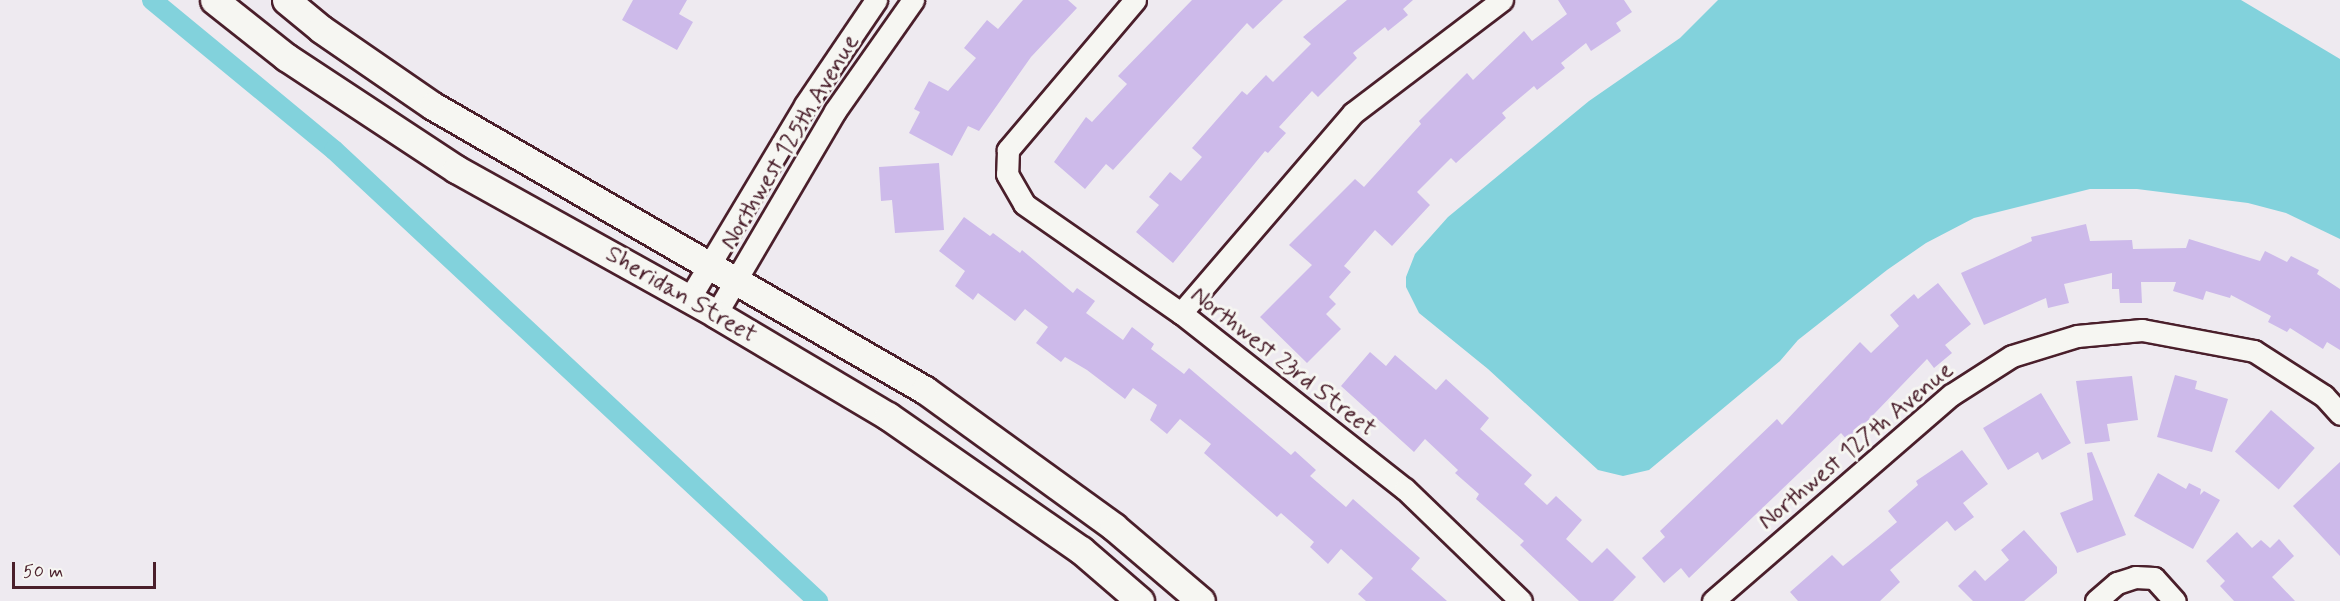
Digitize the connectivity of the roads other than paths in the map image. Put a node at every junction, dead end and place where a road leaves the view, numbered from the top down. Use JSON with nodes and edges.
{"nodes":[{"id":1,"x":214,"y":0,"type":"edge"},
{"id":2,"x":286,"y":0,"type":"edge"},
{"id":3,"x":876,"y":0,"type":"edge"},
{"id":4,"x":913,"y":0,"type":"edge"},
{"id":5,"x":1135,"y":0,"type":"edge"},
{"id":6,"x":1502,"y":0,"type":"edge"},
{"id":7,"x":709,"y":263,"type":"junction"},
{"id":8,"x":737,"y":278,"type":"junction"},
{"id":9,"x":688,"y":299,"type":"junction"},
{"id":10,"x":1181,"y":313,"type":"junction"},
{"id":11,"x":716,"y":314,"type":"junction"},
{"id":12,"x":2340,"y":414,"type":"edge"},
{"id":13,"x":1140,"y":601,"type":"edge"},
{"id":14,"x":1201,"y":601,"type":"edge"},
{"id":15,"x":1521,"y":601,"type":"edge"},
{"id":16,"x":1713,"y":601,"type":"edge"},
{"id":17,"x":2096,"y":601,"type":"edge"},
{"id":18,"x":2175,"y":601,"type":"edge"}],
"edges":[{"from":1,"to":9,"type":"main road","name":"Sheridan Street"},
{"from":2,"to":7,"type":"main road","name":"Sheridan Street"},
{"from":3,"to":7,"type":"street","name":"Northwest 125th Avenue"},
{"from":4,"to":8,"type":"street","name":"Northwest 125th Avenue"},
{"from":5,"to":10,"type":"street","name":"Northwest 23rd Street"},
{"from":6,"to":10,"type":"street"},
{"from":7,"to":8,"type":"main road","name":"Sheridan Street"},
{"from":7,"to":9,"type":"street","name":"Northwest 125th Avenue"},
{"from":8,"to":11,"type":"street","name":"Northwest 125th Avenue"},
{"from":8,"to":14,"type":"main road","name":"Sheridan Street"},
{"from":9,"to":11,"type":"main road","name":"Sheridan Street"},
{"from":10,"to":15,"type":"street","name":"Northwest 23rd Street"},
{"from":11,"to":13,"type":"main road","name":"Sheridan Street"},
{"from":12,"to":16,"type":"street","name":"Northwest 127th Avenue"},
{"from":17,"to":18,"type":"street"}]}
